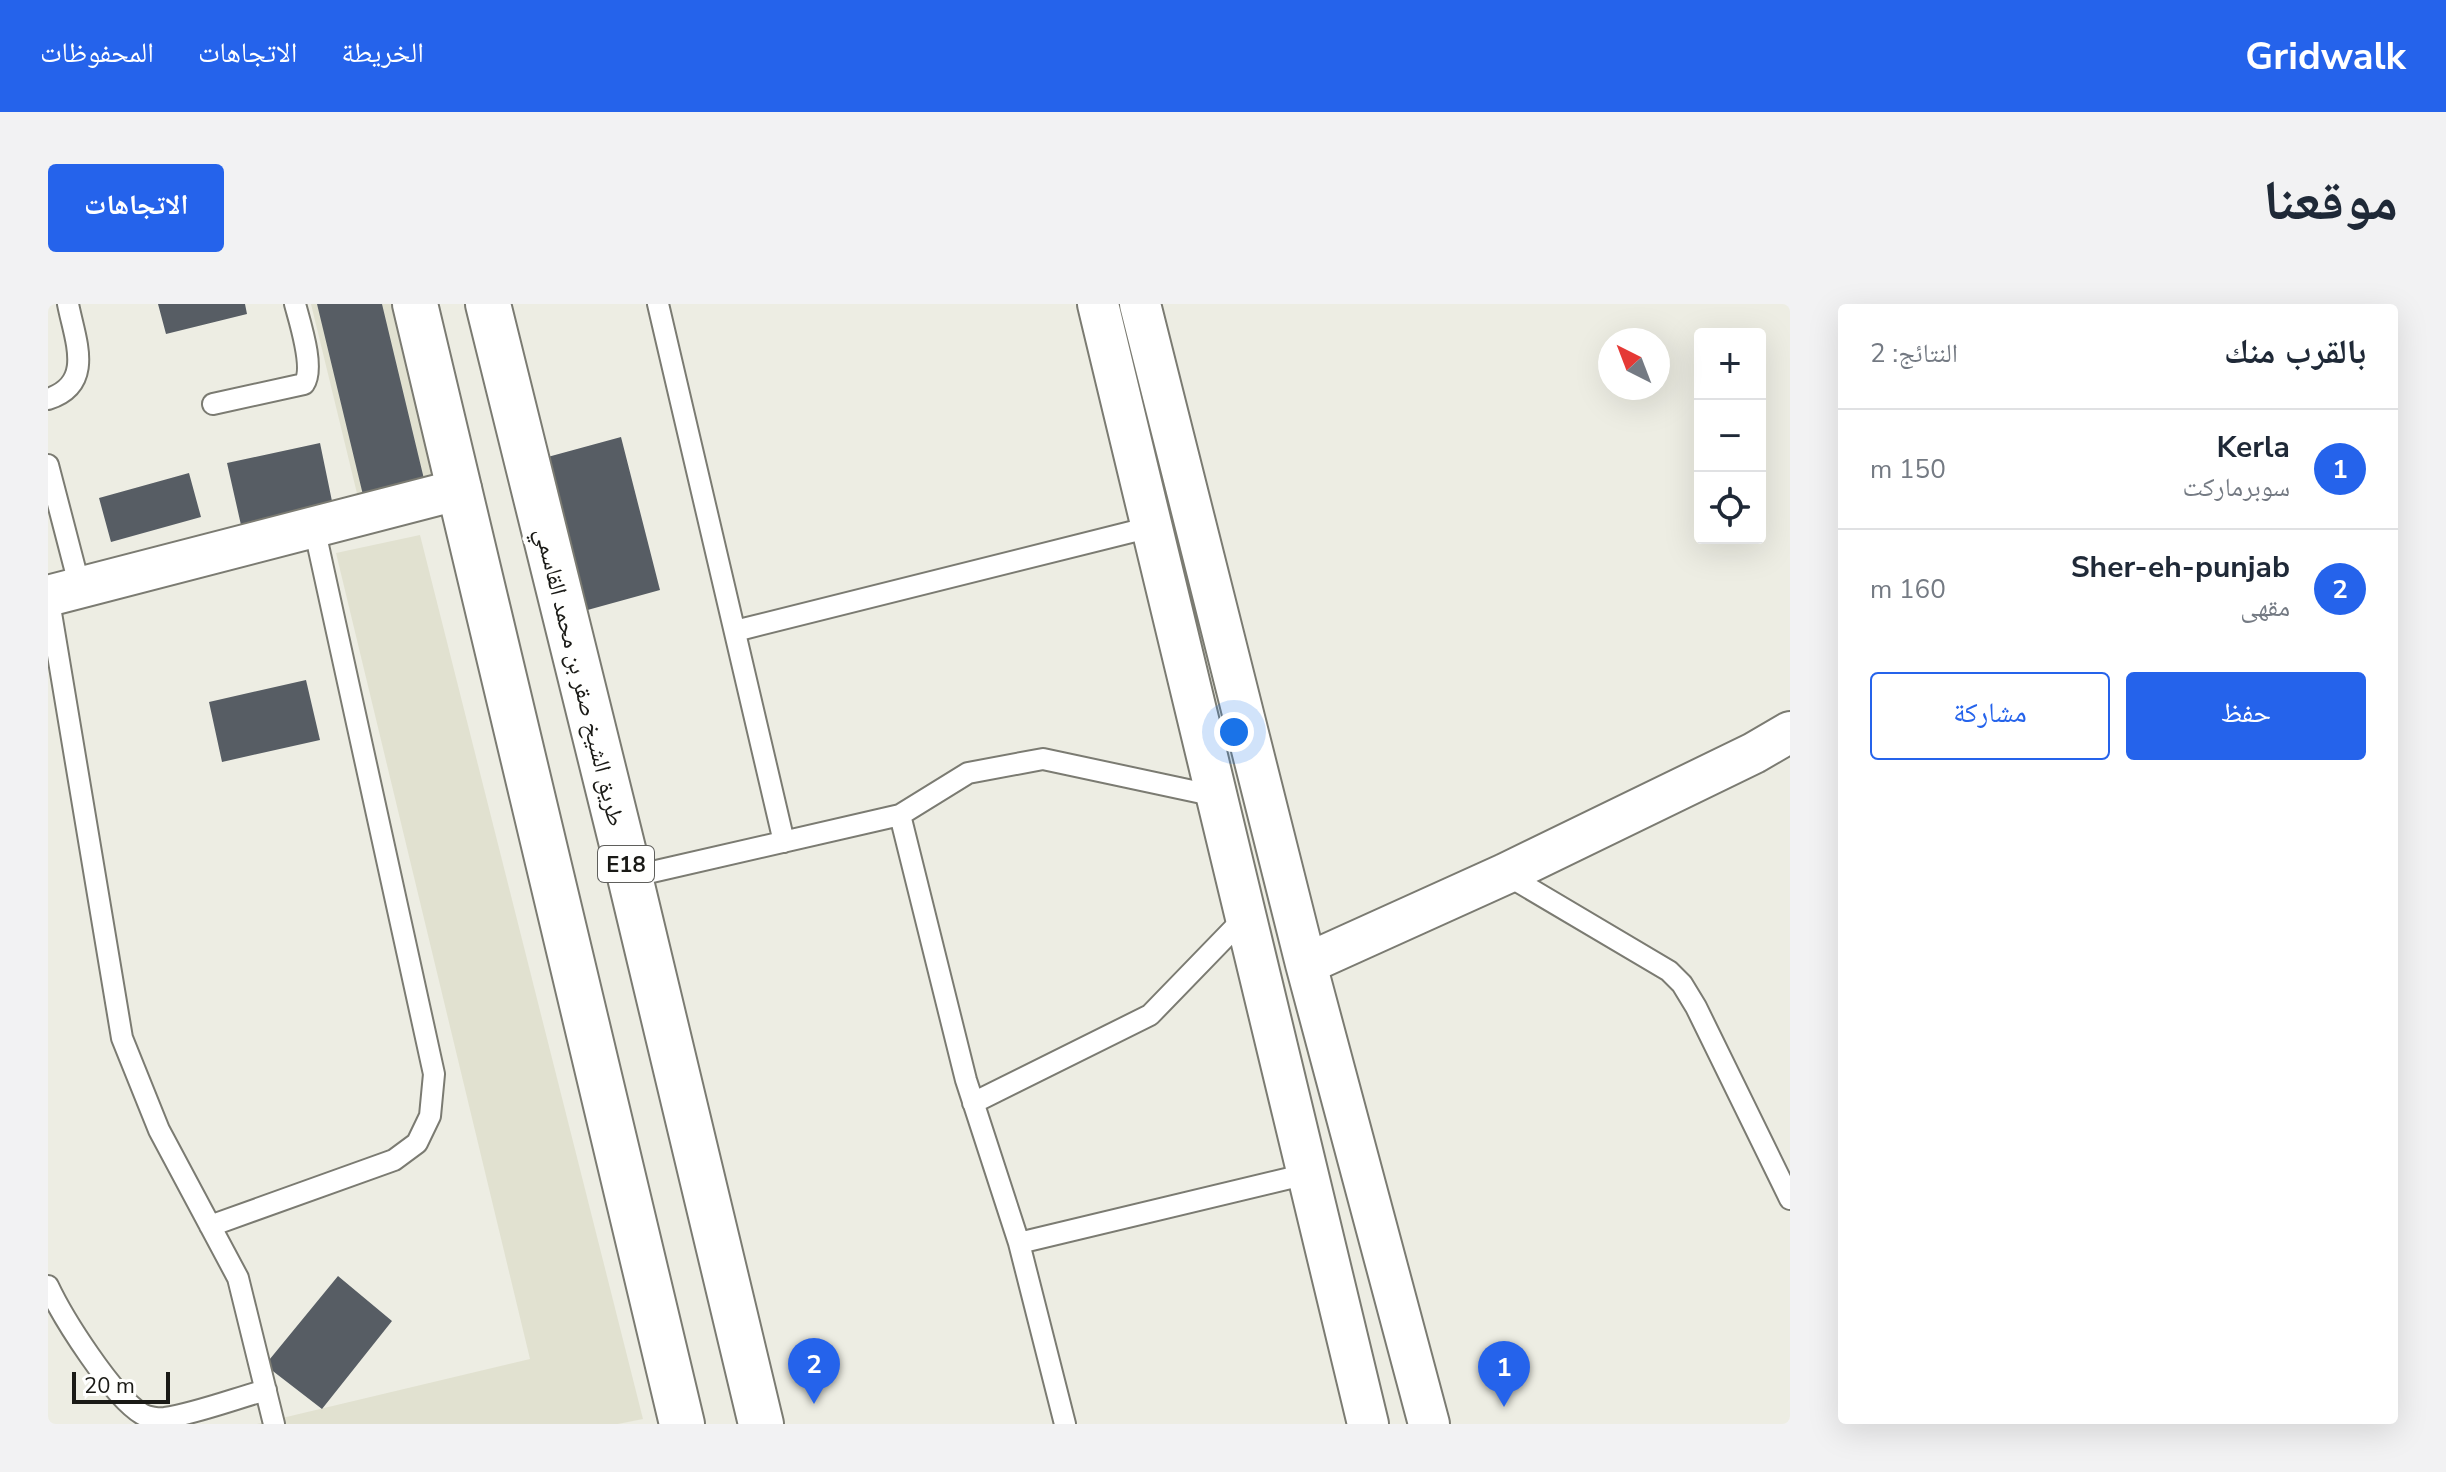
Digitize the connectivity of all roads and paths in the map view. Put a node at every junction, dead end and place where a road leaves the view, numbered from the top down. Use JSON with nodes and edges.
{"nodes":[{"id":1,"x":68,"y":304,"type":"edge"},
{"id":2,"x":295,"y":304,"type":"edge"},
{"id":3,"x":415,"y":304,"type":"edge"},
{"id":4,"x":488,"y":304,"type":"edge"},
{"id":5,"x":658,"y":304,"type":"edge"},
{"id":6,"x":1098,"y":304,"type":"edge"},
{"id":7,"x":1140,"y":304,"type":"edge"},
{"id":8,"x":48,"y":399,"type":"edge"},
{"id":9,"x":213,"y":404,"type":"dead end"},
{"id":10,"x":48,"y":465,"type":"edge"},
{"id":11,"x":461,"y":489,"type":"junction"},
{"id":12,"x":314,"y":527,"type":"junction"},
{"id":13,"x":1151,"y":527,"type":"junction"},
{"id":14,"x":59,"y":593,"type":"edge"},
{"id":15,"x":735,"y":631,"type":"junction"},
{"id":16,"x":1790,"y":732,"type":"edge"},
{"id":17,"x":1216,"y":796,"type":"junction"},
{"id":18,"x":900,"y":815,"type":"junction"},
{"id":19,"x":784,"y":842,"type":"junction"},
{"id":20,"x":1505,"y":874,"type":"junction"},
{"id":21,"x":630,"y":877,"type":"junction"},
{"id":22,"x":1245,"y":917,"type":"junction"},
{"id":23,"x":1306,"y":964,"type":"junction"},
{"id":24,"x":973,"y":1103,"type":"junction"},
{"id":25,"x":1307,"y":1174,"type":"junction"},
{"id":26,"x":1790,"y":1199,"type":"edge"},
{"id":27,"x":210,"y":1226,"type":"junction"},
{"id":28,"x":1019,"y":1243,"type":"junction"},
{"id":29,"x":48,"y":1286,"type":"edge"},
{"id":30,"x":266,"y":1390,"type":"junction"},
{"id":31,"x":274,"y":1424,"type":"edge"},
{"id":32,"x":682,"y":1424,"type":"edge"},
{"id":33,"x":761,"y":1424,"type":"edge"},
{"id":34,"x":1065,"y":1424,"type":"edge"},
{"id":35,"x":1368,"y":1424,"type":"edge"},
{"id":36,"x":1429,"y":1424,"type":"edge"}],
"edges":[{"from":1,"to":8,"type":"lane"},
{"from":2,"to":9,"type":"lane"},
{"from":3,"to":11,"type":"highway"},
{"from":4,"to":21,"type":"highway","name":"طريق الشيخ صقر بن محمد القاسمي","number":"E18"},
{"from":5,"to":15,"type":"lane"},
{"from":6,"to":13,"type":"street"},
{"from":7,"to":23,"type":"street"},
{"from":10,"to":14,"type":"lane"},
{"from":11,"to":12,"type":"street"},
{"from":11,"to":32,"type":"highway"},
{"from":12,"to":14,"type":"street"},
{"from":12,"to":27,"type":"lane"},
{"from":13,"to":15,"type":"lane"},
{"from":13,"to":17,"type":"street"},
{"from":14,"to":27,"type":"lane"},
{"from":15,"to":19,"type":"lane"},
{"from":16,"to":20,"type":"street"},
{"from":17,"to":18,"type":"lane"},
{"from":17,"to":22,"type":"street"},
{"from":18,"to":19,"type":"lane"},
{"from":18,"to":24,"type":"lane"},
{"from":19,"to":21,"type":"lane"},
{"from":20,"to":23,"type":"street"},
{"from":20,"to":26,"type":"lane"},
{"from":21,"to":33,"type":"highway","name":"طريق الشيخ صقر بن محمد القاسمي","number":"E18"},
{"from":22,"to":24,"type":"lane"},
{"from":22,"to":25,"type":"street"},
{"from":23,"to":36,"type":"street"},
{"from":24,"to":28,"type":"lane"},
{"from":25,"to":28,"type":"lane"},
{"from":25,"to":35,"type":"street"},
{"from":27,"to":30,"type":"lane"},
{"from":28,"to":34,"type":"lane"},
{"from":29,"to":30,"type":"lane"},
{"from":30,"to":31,"type":"lane"}]}
